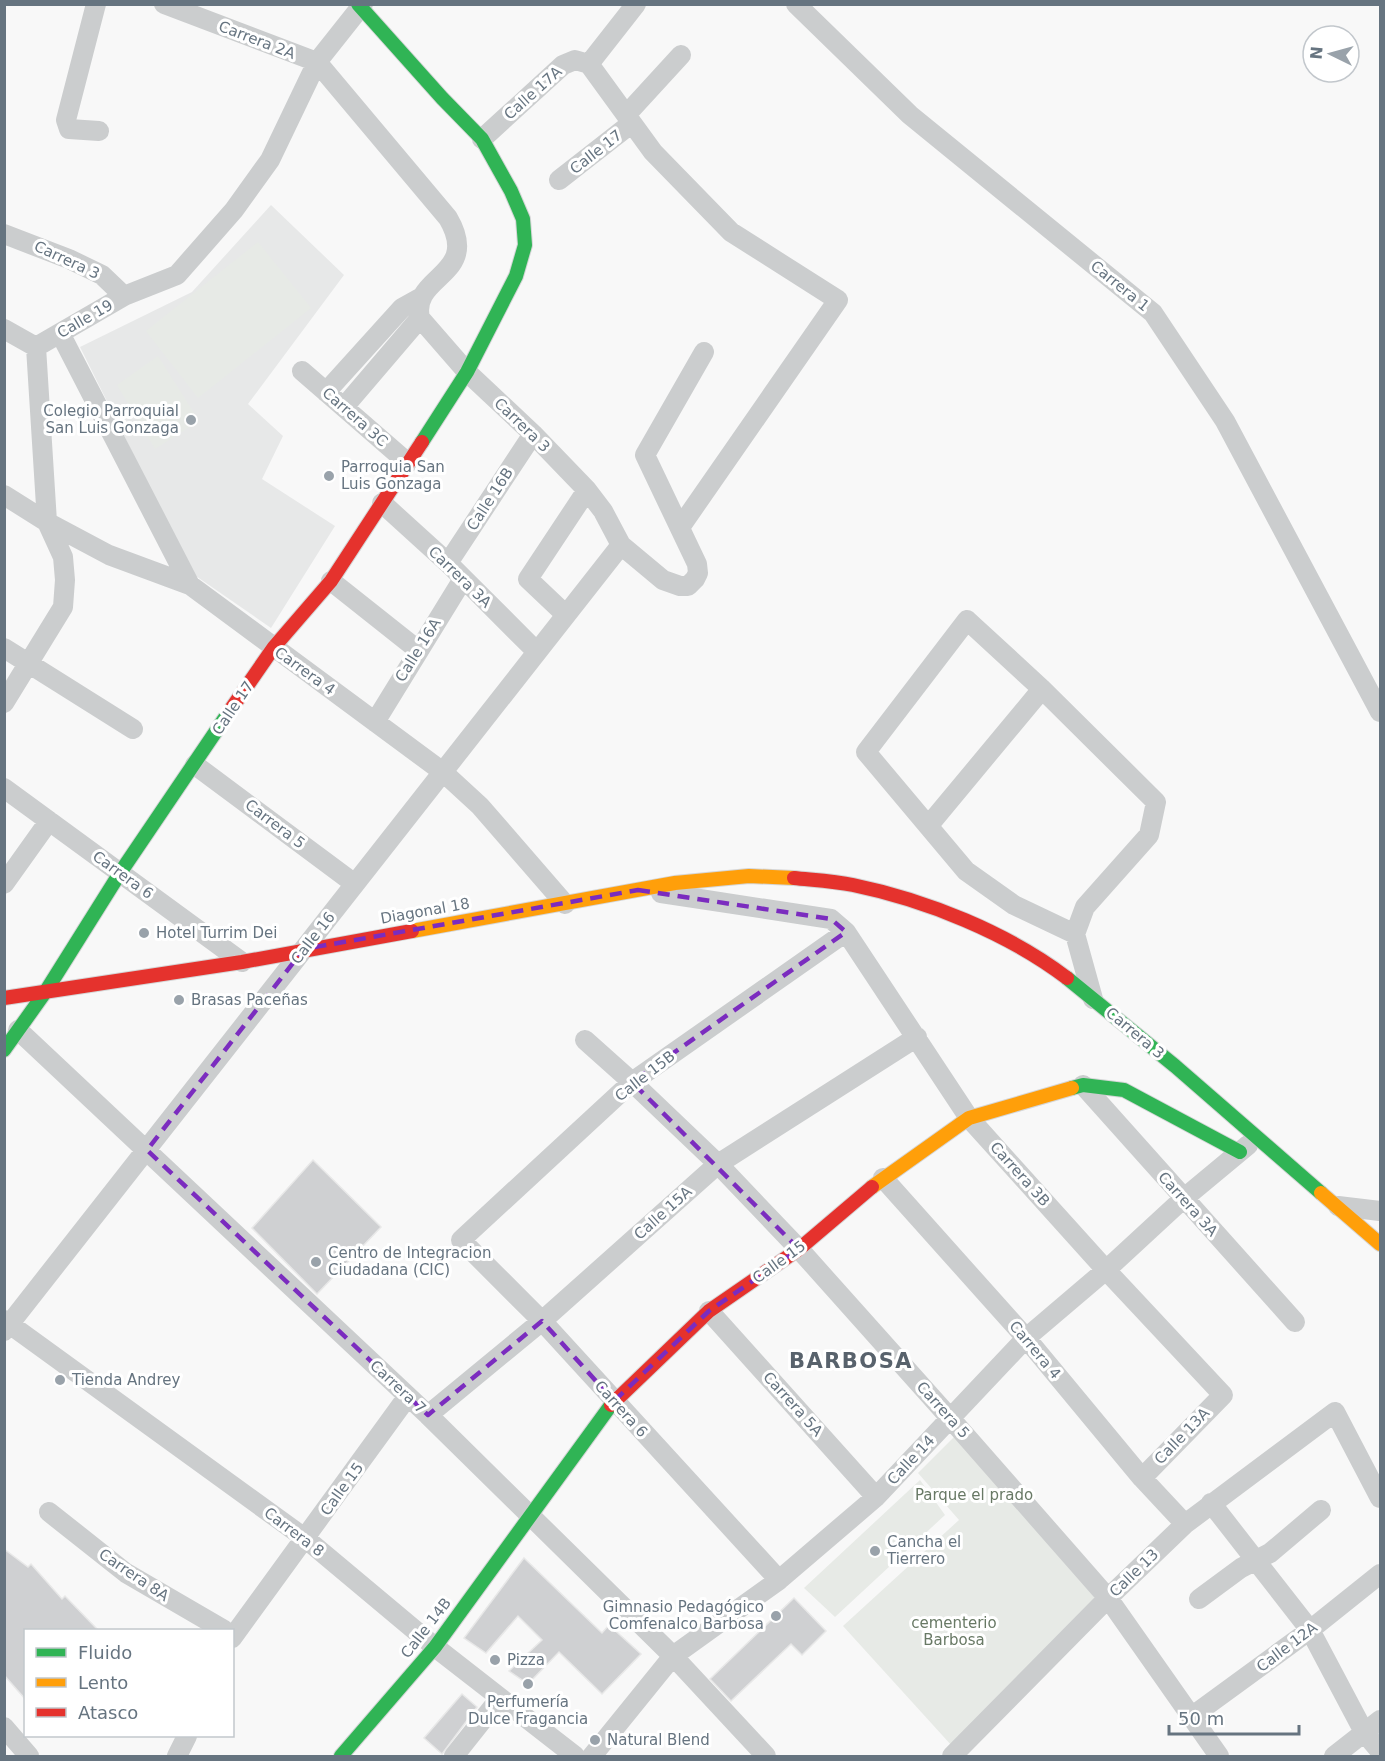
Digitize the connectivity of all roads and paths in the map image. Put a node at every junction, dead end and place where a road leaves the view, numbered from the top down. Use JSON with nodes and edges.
{"nodes":[{"id":1,"x":96,"y":4,"type":"edge"},
{"id":2,"x":164,"y":4,"type":"edge"},
{"id":3,"x":636,"y":4,"type":"edge"},
{"id":4,"x":796,"y":4,"type":"edge"},
{"id":5,"x":361,"y":5,"type":"edge"},
{"id":6,"x":681,"y":55,"type":"dead end"},
{"id":7,"x":317,"y":62,"type":"junction"},
{"id":8,"x":589,"y":64,"type":"junction"},
{"id":9,"x":629,"y":119,"type":"junction"},
{"id":10,"x":99,"y":131,"type":"dead end"},
{"id":11,"x":482,"y":139,"type":"junction"},
{"id":12,"x":559,"y":180,"type":"dead end"},
{"id":13,"x":4,"y":234,"type":"edge"},
{"id":14,"x":124,"y":296,"type":"junction"},
{"id":15,"x":419,"y":309,"type":"junction"},
{"id":16,"x":4,"y":329,"type":"edge"},
{"id":17,"x":60,"y":333,"type":"junction"},
{"id":18,"x":36,"y":347,"type":"junction"},
{"id":19,"x":704,"y":352,"type":"dead end"},
{"id":20,"x":302,"y":371,"type":"dead end"},
{"id":21,"x":467,"y":372,"type":"junction"},
{"id":22,"x":326,"y":392,"type":"junction"},
{"id":23,"x":344,"y":407,"type":"junction"},
{"id":24,"x":532,"y":434,"type":"junction"},
{"id":25,"x":408,"y":463,"type":"junction"},
{"id":26,"x":587,"y":490,"type":"junction"},
{"id":27,"x":4,"y":495,"type":"edge"},
{"id":28,"x":382,"y":503,"type":"junction"},
{"id":29,"x":47,"y":522,"type":"junction"},
{"id":30,"x":681,"y":526,"type":"junction"},
{"id":31,"x":621,"y":545,"type":"junction"},
{"id":32,"x":448,"y":564,"type":"junction"},
{"id":33,"x":463,"y":579,"type":"junction"},
{"id":34,"x":331,"y":581,"type":"junction"},
{"id":35,"x":189,"y":585,"type":"junction"},
{"id":36,"x":566,"y":615,"type":"junction"},
{"id":37,"x":273,"y":647,"type":"junction"},
{"id":38,"x":4,"y":648,"type":"edge"},
{"id":39,"x":418,"y":650,"type":"junction"},
{"id":40,"x":537,"y":652,"type":"junction"},
{"id":41,"x":30,"y":664,"type":"junction"},
{"id":42,"x":1042,"y":689,"type":"junction"},
{"id":43,"x":4,"y":703,"type":"edge"},
{"id":44,"x":1380,"y":712,"type":"edge"},
{"id":45,"x":375,"y":722,"type":"junction"},
{"id":46,"x":132,"y":729,"type":"dead end"},
{"id":47,"x":195,"y":765,"type":"junction"},
{"id":48,"x":443,"y":772,"type":"junction"},
{"id":49,"x":4,"y":788,"type":"edge"},
{"id":50,"x":49,"y":821,"type":"junction"},
{"id":51,"x":929,"y":825,"type":"junction"},
{"id":52,"x":120,"y":873,"type":"junction"},
{"id":53,"x":4,"y":884,"type":"edge"},
{"id":54,"x":355,"y":884,"type":"junction"},
{"id":55,"x":852,"y":885,"type":"joint"},
{"id":56,"x":638,"y":890,"type":"junction"},
{"id":57,"x":565,"y":904,"type":"junction"},
{"id":58,"x":846,"y":932,"type":"junction"},
{"id":59,"x":1075,"y":934,"type":"junction"},
{"id":60,"x":304,"y":949,"type":"junction"},
{"id":61,"x":242,"y":962,"type":"junction"},
{"id":62,"x":46,"y":991,"type":"junction"},
{"id":63,"x":4,"y":998,"type":"edge"},
{"id":64,"x":1093,"y":999,"type":"junction"},
{"id":65,"x":18,"y":1030,"type":"junction"},
{"id":66,"x":917,"y":1037,"type":"junction"},
{"id":67,"x":585,"y":1040,"type":"dead end"},
{"id":68,"x":4,"y":1050,"type":"edge"},
{"id":69,"x":632,"y":1082,"type":"junction"},
{"id":70,"x":1083,"y":1085,"type":"junction"},
{"id":71,"x":969,"y":1118,"type":"junction"},
{"id":72,"x":1258,"y":1137,"type":"junction"},
{"id":73,"x":147,"y":1150,"type":"junction"},
{"id":74,"x":1240,"y":1152,"type":"junction"},
{"id":75,"x":718,"y":1164,"type":"junction"},
{"id":76,"x":884,"y":1178,"type":"junction"},
{"id":77,"x":1183,"y":1199,"type":"junction"},
{"id":78,"x":1338,"y":1206,"type":"junction"},
{"id":79,"x":1380,"y":1211,"type":"edge"},
{"id":80,"x":460,"y":1240,"type":"joint"},
{"id":81,"x":1380,"y":1244,"type":"edge"},
{"id":82,"x":799,"y":1249,"type":"junction"},
{"id":83,"x":1106,"y":1270,"type":"junction"},
{"id":84,"x":709,"y":1311,"type":"junction"},
{"id":85,"x":542,"y":1321,"type":"junction"},
{"id":86,"x":1295,"y":1322,"type":"dead end"},
{"id":87,"x":6,"y":1325,"type":"edge"},
{"id":88,"x":1026,"y":1338,"type":"junction"},
{"id":89,"x":1223,"y":1395,"type":"joint"},
{"id":90,"x":408,"y":1396,"type":"junction"},
{"id":91,"x":614,"y":1401,"type":"junction"},
{"id":92,"x":428,"y":1415,"type":"junction"},
{"id":93,"x":950,"y":1418,"type":"junction"},
{"id":94,"x":1142,"y":1478,"type":"junction"},
{"id":95,"x":876,"y":1497,"type":"junction"},
{"id":96,"x":1380,"y":1498,"type":"edge"},
{"id":97,"x":1211,"y":1503,"type":"junction"},
{"id":98,"x":1321,"y":1510,"type":"dead end"},
{"id":99,"x":49,"y":1512,"type":"dead end"},
{"id":100,"x":530,"y":1514,"type":"junction"},
{"id":101,"x":1185,"y":1524,"type":"junction"},
{"id":102,"x":306,"y":1539,"type":"junction"},
{"id":103,"x":1256,"y":1561,"type":"junction"},
{"id":104,"x":1380,"y":1574,"type":"edge"},
{"id":105,"x":779,"y":1580,"type":"junction"},
{"id":106,"x":1108,"y":1598,"type":"junction"},
{"id":107,"x":1199,"y":1599,"type":"dead end"},
{"id":108,"x":221,"y":1629,"type":"edge"},
{"id":109,"x":1310,"y":1630,"type":"junction"},
{"id":110,"x":234,"y":1631,"type":"edge"},
{"id":111,"x":435,"y":1647,"type":"junction"},
{"id":112,"x":673,"y":1656,"type":"junction"},
{"id":113,"x":500,"y":1698,"type":"junction"},
{"id":114,"x":1191,"y":1717,"type":"junction"},
{"id":115,"x":1380,"y":1720,"type":"edge"},
{"id":116,"x":4,"y":1727,"type":"edge"},
{"id":117,"x":1364,"y":1732,"type":"junction"},
{"id":118,"x":186,"y":1737,"type":"edge"},
{"id":119,"x":1380,"y":1751,"type":"edge"},
{"id":120,"x":29,"y":1756,"type":"edge"},
{"id":121,"x":177,"y":1756,"type":"edge"},
{"id":122,"x":341,"y":1756,"type":"edge"},
{"id":123,"x":454,"y":1756,"type":"edge"},
{"id":124,"x":575,"y":1756,"type":"edge"},
{"id":125,"x":592,"y":1756,"type":"edge"},
{"id":126,"x":766,"y":1756,"type":"edge"},
{"id":127,"x":952,"y":1756,"type":"edge"},
{"id":128,"x":1219,"y":1756,"type":"edge"},
{"id":129,"x":1334,"y":1756,"type":"edge"}],
"edges":[{"from":1,"to":10,"type":"street"},
{"from":2,"to":7,"type":"street","name":"Carrera 2A"},
{"from":3,"to":8,"type":"street"},
{"from":4,"to":44,"type":"street","name":"Carrera 1"},
{"from":5,"to":7,"type":"street","name":"Calle 19"},
{"from":5,"to":11,"type":"street","name":"Calle 17"},
{"from":6,"to":9,"type":"street","name":"Calle 17"},
{"from":7,"to":14,"type":"street","name":"Calle 19"},
{"from":7,"to":15,"type":"street"},
{"from":8,"to":9,"type":"street"},
{"from":8,"to":11,"type":"street","name":"Calle 17A"},
{"from":9,"to":12,"type":"street","name":"Calle 17"},
{"from":9,"to":30,"type":"street"},
{"from":11,"to":21,"type":"street","name":"Calle 17"},
{"from":13,"to":14,"type":"street","name":"Carrera 3"},
{"from":14,"to":17,"type":"street","name":"Calle 19"},
{"from":15,"to":21,"type":"street","name":"Carrera 3"},
{"from":15,"to":22,"type":"street"},
{"from":15,"to":23,"type":"street"},
{"from":16,"to":18,"type":"street"},
{"from":17,"to":18,"type":"street","name":"Calle 19"},
{"from":17,"to":35,"type":"street"},
{"from":18,"to":29,"type":"street"},
{"from":19,"to":30,"type":"street"},
{"from":20,"to":22,"type":"street","name":"Carrera 3C"},
{"from":21,"to":24,"type":"street","name":"Carrera 3"},
{"from":21,"to":25,"type":"street","name":"Calle 17"},
{"from":22,"to":23,"type":"street","name":"Carrera 3C"},
{"from":23,"to":25,"type":"street","name":"Carrera 3C"},
{"from":24,"to":26,"type":"street","name":"Carrera 3"},
{"from":24,"to":32,"type":"street","name":"Calle 16B"},
{"from":25,"to":28,"type":"street","name":"Calle 17"},
{"from":26,"to":31,"type":"street","name":"Carrera 3"},
{"from":26,"to":36,"type":"street"},
{"from":27,"to":29,"type":"street","name":"Carrera 4"},
{"from":28,"to":32,"type":"street","name":"Carrera 3A"},
{"from":28,"to":34,"type":"street","name":"Calle 17"},
{"from":29,"to":35,"type":"street","name":"Carrera 4"},
{"from":29,"to":41,"type":"street"},
{"from":30,"to":31,"type":"street"},
{"from":31,"to":36,"type":"street","name":"Calle 16"},
{"from":32,"to":33,"type":"street","name":"Carrera 3A"},
{"from":33,"to":39,"type":"street","name":"Calle 16A"},
{"from":33,"to":40,"type":"street","name":"Carrera 3A"},
{"from":34,"to":37,"type":"street","name":"Calle 17"},
{"from":34,"to":39,"type":"street"},
{"from":35,"to":37,"type":"street","name":"Carrera 4"},
{"from":36,"to":40,"type":"street","name":"Calle 16"},
{"from":37,"to":45,"type":"street","name":"Carrera 4"},
{"from":37,"to":47,"type":"street","name":"Calle 17"},
{"from":38,"to":41,"type":"street"},
{"from":39,"to":45,"type":"street","name":"Calle 16A"},
{"from":40,"to":48,"type":"street","name":"Calle 16"},
{"from":41,"to":43,"type":"street"},
{"from":41,"to":46,"type":"street"},
{"from":42,"to":51,"type":"street"},
{"from":42,"to":51,"type":"street"},
{"from":42,"to":59,"type":"street"},
{"from":45,"to":48,"type":"street","name":"Carrera 4"},
{"from":47,"to":52,"type":"street","name":"Calle 17"},
{"from":47,"to":54,"type":"street","name":"Carrera 5"},
{"from":48,"to":54,"type":"street","name":"Calle 16"},
{"from":48,"to":57,"type":"street","name":"Carrera 4"},
{"from":49,"to":50,"type":"street","name":"Carrera 6"},
{"from":50,"to":52,"type":"street","name":"Carrera 6"},
{"from":50,"to":53,"type":"street"},
{"from":51,"to":59,"type":"street"},
{"from":52,"to":61,"type":"street","name":"Carrera 6"},
{"from":52,"to":62,"type":"street","name":"Calle 17"},
{"from":54,"to":60,"type":"street","name":"Calle 16"},
{"from":55,"to":56,"type":"street","name":"Diagonal 18"},
{"from":55,"to":64,"type":"street","name":"Carrera 3"},
{"from":56,"to":57,"type":"street","name":"Diagonal 18"},
{"from":56,"to":58,"type":"street"},
{"from":57,"to":60,"type":"street","name":"Diagonal 18"},
{"from":58,"to":66,"type":"street","name":"Carrera 3B"},
{"from":58,"to":69,"type":"street","name":"Calle 15B"},
{"from":59,"to":64,"type":"street"},
{"from":60,"to":61,"type":"street","name":"Diagonal 18"},
{"from":60,"to":73,"type":"street","name":"Calle 16"},
{"from":61,"to":62,"type":"street","name":"Diagonal 18"},
{"from":62,"to":63,"type":"street","name":"Diagonal 18"},
{"from":62,"to":65,"type":"street","name":"Calle 17"},
{"from":64,"to":72,"type":"street","name":"Carrera 3"},
{"from":65,"to":68,"type":"street","name":"Calle 17"},
{"from":65,"to":73,"type":"street","name":"Carrera 7"},
{"from":66,"to":71,"type":"street","name":"Carrera 3B"},
{"from":66,"to":75,"type":"street","name":"Calle 15A"},
{"from":67,"to":69,"type":"street","name":"Carrera 5"},
{"from":69,"to":75,"type":"street","name":"Carrera 5"},
{"from":69,"to":80,"type":"street","name":"Calle 15B"},
{"from":70,"to":71,"type":"street","name":"Calle 15"},
{"from":70,"to":74,"type":"street"},
{"from":70,"to":77,"type":"street","name":"Carrera 3A"},
{"from":71,"to":76,"type":"street","name":"Calle 15"},
{"from":71,"to":83,"type":"street","name":"Carrera 3B"},
{"from":72,"to":74,"type":"street","name":"Calle 14"},
{"from":72,"to":78,"type":"street","name":"Carrera 3"},
{"from":73,"to":87,"type":"street","name":"Calle 16"},
{"from":73,"to":90,"type":"street","name":"Carrera 7"},
{"from":74,"to":77,"type":"street","name":"Calle 14"},
{"from":75,"to":82,"type":"street","name":"Carrera 5"},
{"from":75,"to":85,"type":"street","name":"Calle 15A"},
{"from":76,"to":82,"type":"street","name":"Calle 15"},
{"from":76,"to":88,"type":"street","name":"Carrera 4"},
{"from":77,"to":83,"type":"street","name":"Calle 14"},
{"from":77,"to":86,"type":"street","name":"Carrera 3A"},
{"from":78,"to":79,"type":"street"},
{"from":78,"to":81,"type":"street","name":"Carrera 3"},
{"from":80,"to":85,"type":"street","name":"Carrera 6"},
{"from":82,"to":84,"type":"street","name":"Calle 15"},
{"from":82,"to":93,"type":"street","name":"Carrera 5"},
{"from":83,"to":88,"type":"street","name":"Calle 14"},
{"from":83,"to":89,"type":"street","name":"Carrera 3B"},
{"from":84,"to":91,"type":"street","name":"Calle 15"},
{"from":84,"to":95,"type":"street","name":"Carrera 5A"},
{"from":85,"to":91,"type":"street","name":"Carrera 6"},
{"from":85,"to":92,"type":"street","name":"Calle 15A"},
{"from":87,"to":102,"type":"street","name":"Carrera 8"},
{"from":88,"to":93,"type":"street","name":"Calle 14"},
{"from":88,"to":94,"type":"street","name":"Carrera 4"},
{"from":89,"to":94,"type":"street","name":"Calle 13A"},
{"from":90,"to":92,"type":"street","name":"Carrera 7"},
{"from":90,"to":102,"type":"street","name":"Calle 15"},
{"from":91,"to":100,"type":"street","name":"Calle 15"},
{"from":91,"to":105,"type":"street","name":"Carrera 6"},
{"from":92,"to":100,"type":"street","name":"Carrera 7"},
{"from":93,"to":95,"type":"street","name":"Calle 14"},
{"from":93,"to":106,"type":"street","name":"Carrera 5"},
{"from":94,"to":101,"type":"street","name":"Carrera 4"},
{"from":95,"to":105,"type":"street","name":"Calle 14"},
{"from":96,"to":97,"type":"street","name":"Calle 13"},
{"from":97,"to":101,"type":"street","name":"Calle 13"},
{"from":97,"to":103,"type":"street"},
{"from":98,"to":103,"type":"street"},
{"from":99,"to":108,"type":"street","name":"Carrera 8A"},
{"from":100,"to":111,"type":"street","name":"Calle 14B"},
{"from":100,"to":112,"type":"street","name":"Carrera 7"},
{"from":101,"to":106,"type":"street","name":"Calle 13"},
{"from":102,"to":110,"type":"street","name":"Calle 15"},
{"from":102,"to":111,"type":"street","name":"Carrera 8"},
{"from":103,"to":107,"type":"street"},
{"from":103,"to":109,"type":"street"},
{"from":104,"to":109,"type":"street","name":"Calle 12A"},
{"from":105,"to":112,"type":"street","name":"Calle 14"},
{"from":106,"to":114,"type":"street","name":"Carrera 5"},
{"from":106,"to":127,"type":"street","name":"Calle 13"},
{"from":109,"to":114,"type":"street","name":"Calle 12A"},
{"from":109,"to":117,"type":"street"},
{"from":111,"to":113,"type":"street","name":"Carrera 8"},
{"from":111,"to":122,"type":"street","name":"Calle 14B"},
{"from":112,"to":125,"type":"street","name":"Calle 14"},
{"from":112,"to":126,"type":"street","name":"Carrera 7"},
{"from":113,"to":123,"type":"street"},
{"from":113,"to":124,"type":"street","name":"Carrera 8"},
{"from":114,"to":128,"type":"street","name":"Carrera 5"},
{"from":115,"to":117,"type":"street"},
{"from":116,"to":120,"type":"street"},
{"from":117,"to":119,"type":"street"},
{"from":117,"to":129,"type":"street"},
{"from":118,"to":121,"type":"street"}]}
